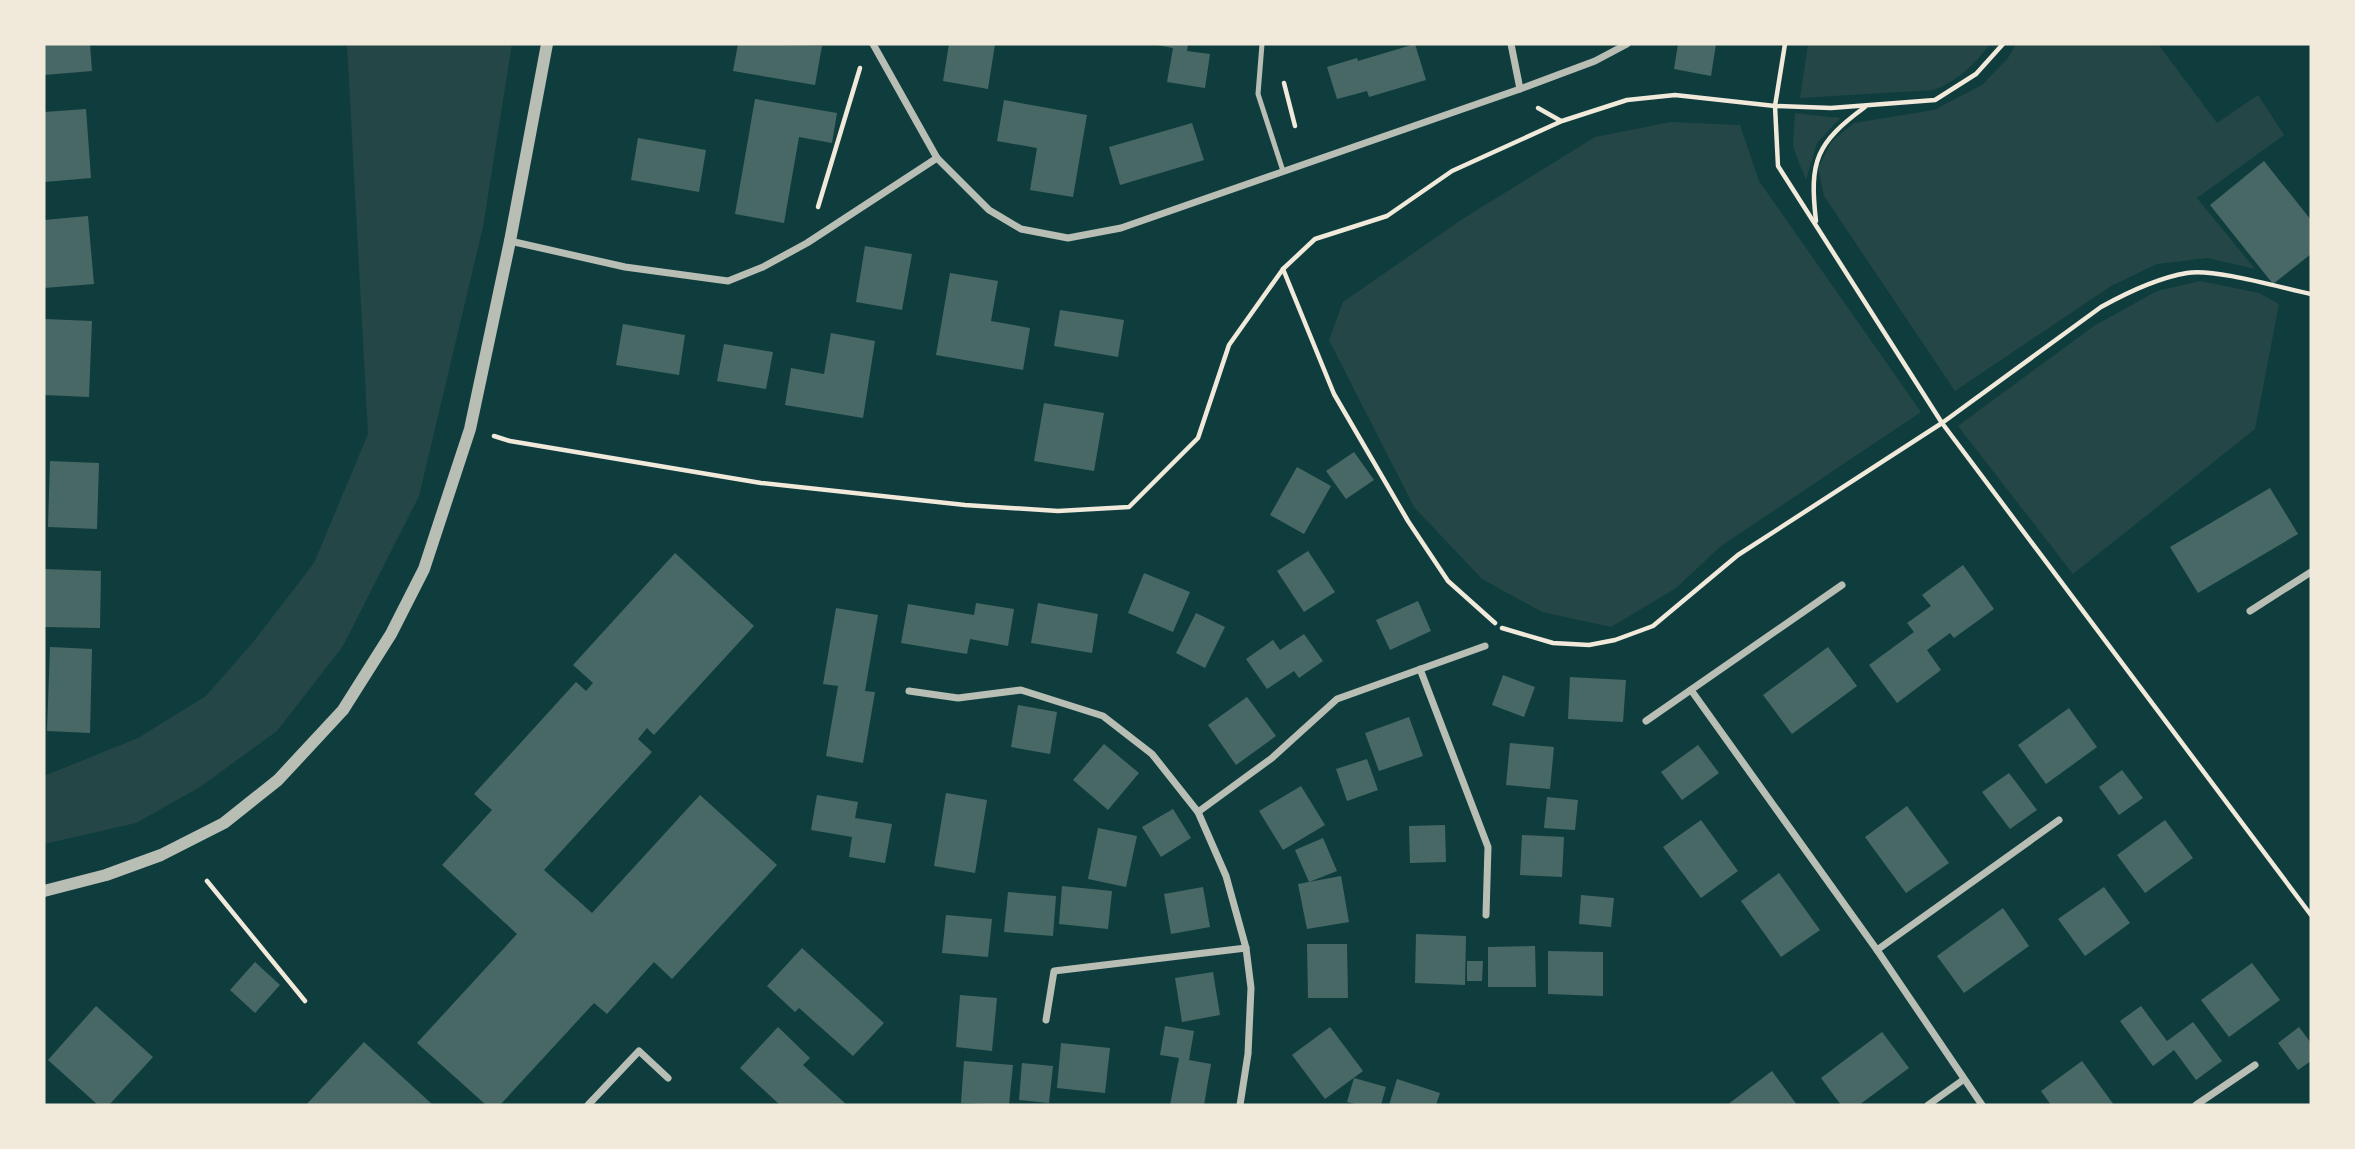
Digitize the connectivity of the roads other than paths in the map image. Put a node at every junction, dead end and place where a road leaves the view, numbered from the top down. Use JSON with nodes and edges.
{"nodes":[{"id":1,"x":547,"y":44,"type":"edge"},
{"id":2,"x":873,"y":44,"type":"edge"},
{"id":3,"x":1262,"y":44,"type":"edge"},
{"id":4,"x":1511,"y":44,"type":"edge"},
{"id":5,"x":1627,"y":44,"type":"edge"},
{"id":6,"x":1520,"y":89,"type":"junction"},
{"id":7,"x":937,"y":159,"type":"junction"},
{"id":8,"x":1283,"y":172,"type":"junction"},
{"id":9,"x":510,"y":241,"type":"junction"},
{"id":10,"x":2311,"y":572,"type":"edge"},
{"id":11,"x":1842,"y":585,"type":"dead end"},
{"id":12,"x":2250,"y":611,"type":"dead end"},
{"id":13,"x":1485,"y":646,"type":"dead end"},
{"id":14,"x":1420,"y":669,"type":"junction"},
{"id":15,"x":1691,"y":690,"type":"junction"},
{"id":16,"x":909,"y":691,"type":"dead end"},
{"id":17,"x":1646,"y":721,"type":"dead end"},
{"id":18,"x":1198,"y":812,"type":"junction"},
{"id":19,"x":2059,"y":820,"type":"dead end"},
{"id":20,"x":44,"y":891,"type":"edge"},
{"id":21,"x":1486,"y":915,"type":"dead end"},
{"id":22,"x":1246,"y":948,"type":"junction"},
{"id":23,"x":1877,"y":950,"type":"junction"},
{"id":24,"x":1046,"y":1020,"type":"dead end"},
{"id":25,"x":2255,"y":1065,"type":"dead end"},
{"id":26,"x":668,"y":1078,"type":"dead end"},
{"id":27,"x":1963,"y":1080,"type":"junction"},
{"id":28,"x":588,"y":1105,"type":"edge"},
{"id":29,"x":1240,"y":1105,"type":"edge"},
{"id":30,"x":1928,"y":1105,"type":"edge"},
{"id":31,"x":1982,"y":1105,"type":"edge"},
{"id":32,"x":2196,"y":1105,"type":"edge"}],
"edges":[{"from":1,"to":9,"type":"street"},
{"from":2,"to":7,"type":"street"},
{"from":3,"to":8,"type":"lane"},
{"from":4,"to":6,"type":"street"},
{"from":5,"to":6,"type":"street"},
{"from":6,"to":8,"type":"street"},
{"from":7,"to":8,"type":"street"},
{"from":7,"to":9,"type":"street"},
{"from":9,"to":20,"type":"street"},
{"from":10,"to":12,"type":"street"},
{"from":11,"to":15,"type":"street"},
{"from":13,"to":14,"type":"street"},
{"from":14,"to":18,"type":"street"},
{"from":14,"to":21,"type":"street"},
{"from":15,"to":17,"type":"street"},
{"from":15,"to":23,"type":"street"},
{"from":16,"to":18,"type":"street"},
{"from":18,"to":22,"type":"street"},
{"from":19,"to":23,"type":"street"},
{"from":22,"to":24,"type":"street"},
{"from":22,"to":29,"type":"street"},
{"from":23,"to":27,"type":"street"},
{"from":25,"to":32,"type":"street"},
{"from":26,"to":28,"type":"street"},
{"from":27,"to":30,"type":"street"},
{"from":27,"to":31,"type":"street"}]}
